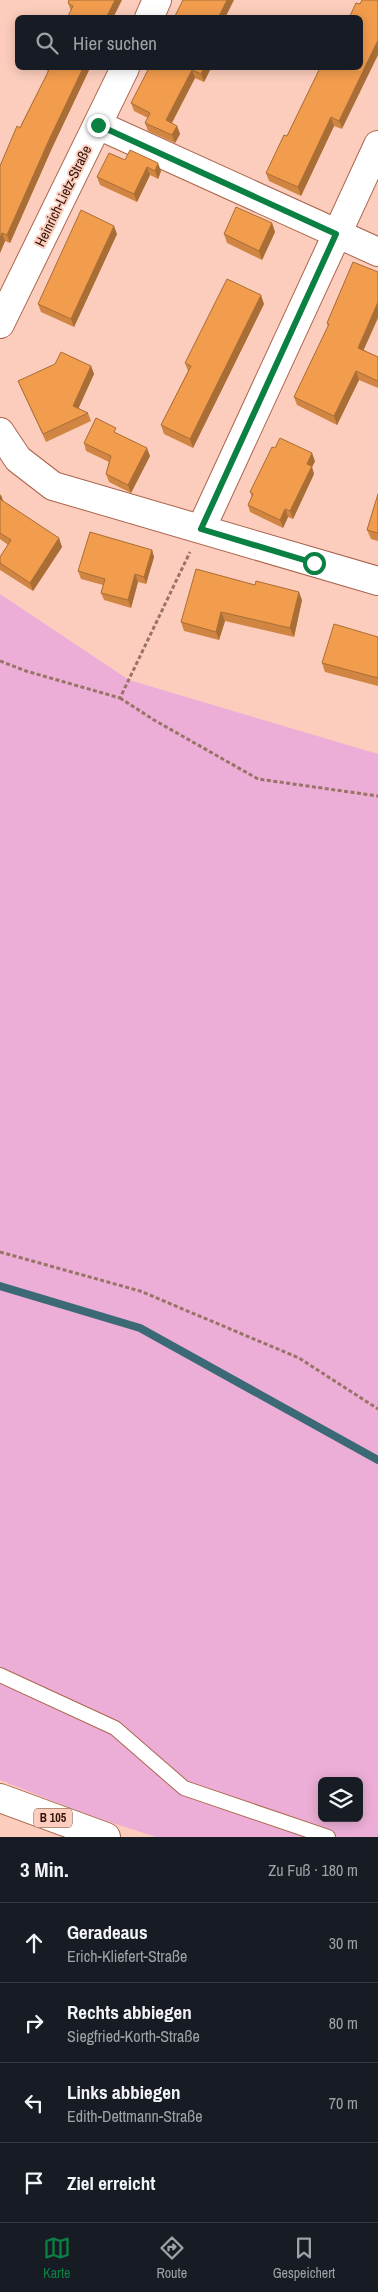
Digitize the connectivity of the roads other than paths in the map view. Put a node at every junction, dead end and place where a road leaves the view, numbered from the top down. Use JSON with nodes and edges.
{"nodes":[{"id":1,"x":157,"y":0,"type":"edge"},
{"id":2,"x":150,"y":15,"type":"edge"},
{"id":3,"x":124,"y":70,"type":"edge"},
{"id":4,"x":98,"y":125,"type":"junction"},
{"id":5,"x":378,"y":145,"type":"edge"},
{"id":6,"x":336,"y":234,"type":"junction"},
{"id":7,"x":378,"y":252,"type":"edge"},
{"id":8,"x":0,"y":324,"type":"edge"},
{"id":9,"x":0,"y":432,"type":"edge"},
{"id":10,"x":201,"y":529,"type":"junction"},
{"id":11,"x":378,"y":581,"type":"edge"},
{"id":12,"x":0,"y":1675,"type":"edge"},
{"id":13,"x":0,"y":1798,"type":"edge"},
{"id":14,"x":106,"y":1837,"type":"edge"},
{"id":15,"x":328,"y":1837,"type":"edge"}],
"edges":[{"from":1,"to":2,"type":"main road"},
{"from":3,"to":4,"type":"main road","name":"Heinrich-Lietz-Straße"},
{"from":4,"to":6,"type":"main road"},
{"from":4,"to":8,"type":"main road","name":"Heinrich-Lietz-Straße"},
{"from":5,"to":6,"type":"main road"},
{"from":6,"to":7,"type":"main road"},
{"from":6,"to":10,"type":"main road"},
{"from":9,"to":10,"type":"main road"},
{"from":10,"to":11,"type":"main road"},
{"from":12,"to":15,"type":"lane"},
{"from":13,"to":14,"type":"main road","number":"B 105"}]}
